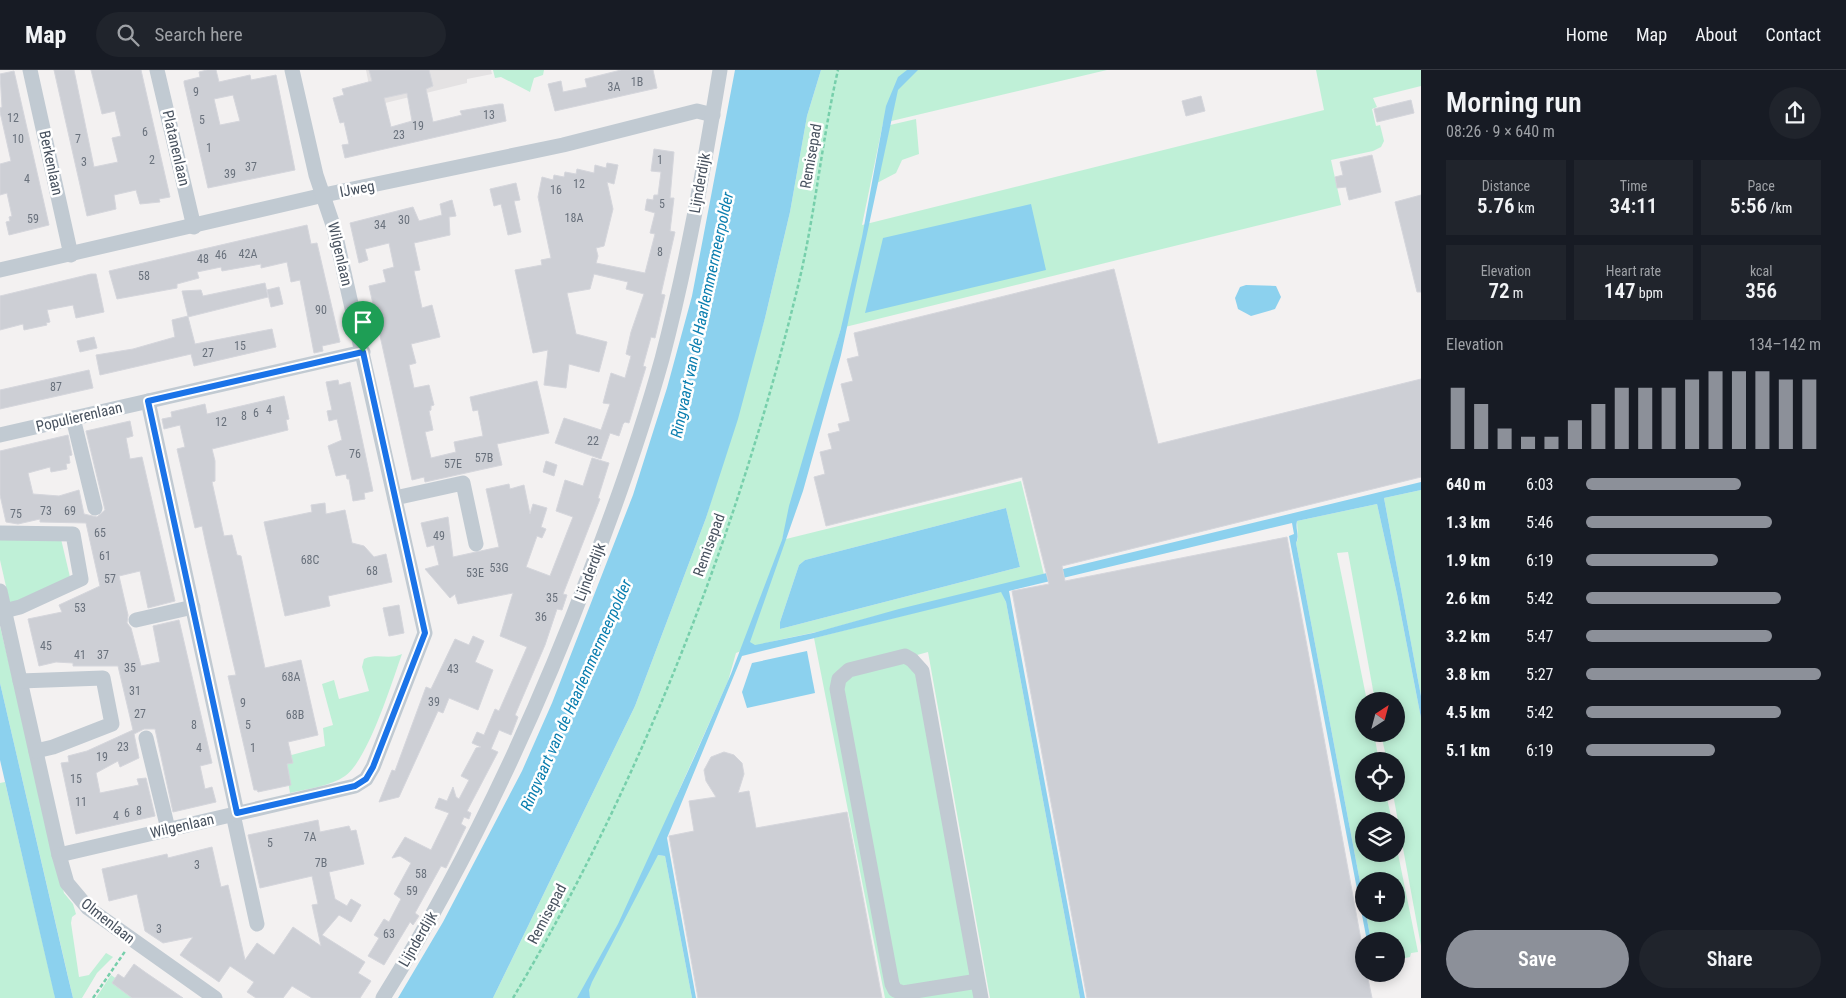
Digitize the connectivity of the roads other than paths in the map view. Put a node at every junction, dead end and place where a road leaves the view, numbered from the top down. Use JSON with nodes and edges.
{"nodes":[{"id":1,"x":30,"y":70,"type":"edge"},
{"id":2,"x":157,"y":70,"type":"edge"},
{"id":3,"x":292,"y":70,"type":"edge"},
{"id":4,"x":720,"y":70,"type":"edge"},
{"id":5,"x":713,"y":115,"type":"junction"},
{"id":6,"x":324,"y":195,"type":"junction"},
{"id":7,"x":194,"y":226,"type":"junction"},
{"id":8,"x":71,"y":255,"type":"junction"},
{"id":9,"x":0,"y":270,"type":"edge"},
{"id":10,"x":363,"y":352,"type":"junction"},
{"id":11,"x":148,"y":401,"type":"junction"},
{"id":12,"x":73,"y":418,"type":"junction"},
{"id":13,"x":0,"y":435,"type":"edge"},
{"id":14,"x":395,"y":498,"type":"junction"},
{"id":15,"x":95,"y":508,"type":"dead end"},
{"id":16,"x":0,"y":533,"type":"edge"},
{"id":17,"x":476,"y":544,"type":"dead end"},
{"id":18,"x":0,"y":590,"type":"edge"},
{"id":19,"x":192,"y":607,"type":"junction"},
{"id":20,"x":4,"y":611,"type":"junction"},
{"id":21,"x":136,"y":620,"type":"dead end"},
{"id":22,"x":20,"y":681,"type":"junction"},
{"id":23,"x":146,"y":738,"type":"dead end"},
{"id":24,"x":36,"y":751,"type":"junction"},
{"id":25,"x":235,"y":813,"type":"junction"},
{"id":26,"x":168,"y":829,"type":"junction"},
{"id":27,"x":59,"y":855,"type":"junction"},
{"id":28,"x":257,"y":924,"type":"dead end"},
{"id":29,"x":978,"y":981,"type":"junction"},
{"id":30,"x":215,"y":998,"type":"edge"},
{"id":31,"x":383,"y":998,"type":"edge"},
{"id":32,"x":981,"y":998,"type":"edge"}],
"edges":[{"from":1,"to":8,"type":"street","name":"Berkenlaan"},
{"from":2,"to":7,"type":"street","name":"Platanenlaan"},
{"from":3,"to":6,"type":"street","name":"Wilgenlaan"},
{"from":4,"to":5,"type":"street","name":"Lijnderdijk"},
{"from":5,"to":6,"type":"street","name":"IJweg"},
{"from":5,"to":31,"type":"street","name":"Lijnderdijk"},
{"from":6,"to":7,"type":"street","name":"IJweg"},
{"from":6,"to":10,"type":"street","name":"Wilgenlaan"},
{"from":7,"to":8,"type":"street","name":"IJweg"},
{"from":8,"to":9,"type":"street","name":"IJweg"},
{"from":10,"to":11,"type":"street","name":"Populierenlaan"},
{"from":10,"to":14,"type":"street","name":"Wilgenlaan"},
{"from":11,"to":12,"type":"street","name":"Populierenlaan"},
{"from":11,"to":19,"type":"street"},
{"from":12,"to":13,"type":"street","name":"Populierenlaan"},
{"from":12,"to":15,"type":"street"},
{"from":14,"to":17,"type":"street"},
{"from":14,"to":25,"type":"street","name":"Wilgenlaan"},
{"from":16,"to":20,"type":"street"},
{"from":18,"to":20,"type":"street","name":"Olmenlaan"},
{"from":19,"to":21,"type":"street"},
{"from":19,"to":25,"type":"street"},
{"from":20,"to":22,"type":"street","name":"Olmenlaan"},
{"from":22,"to":24,"type":"street","name":"Olmenlaan"},
{"from":22,"to":24,"type":"street"},
{"from":23,"to":26,"type":"street"},
{"from":24,"to":27,"type":"street","name":"Olmenlaan"},
{"from":25,"to":26,"type":"street","name":"Wilgenlaan"},
{"from":25,"to":28,"type":"street"},
{"from":26,"to":27,"type":"street","name":"Wilgenlaan"},
{"from":27,"to":30,"type":"street","name":"Olmenlaan"},
{"from":29,"to":29,"type":"street"},
{"from":29,"to":32,"type":"street"}]}
